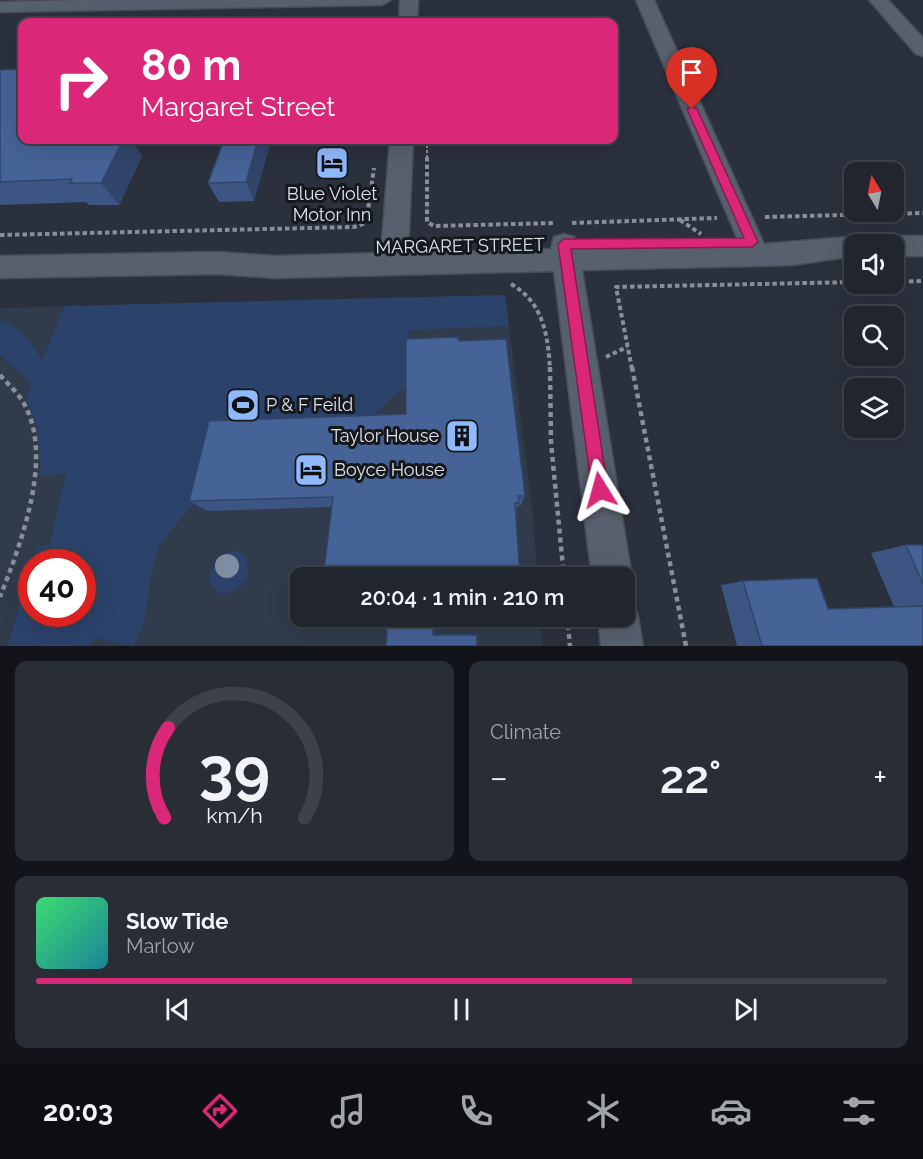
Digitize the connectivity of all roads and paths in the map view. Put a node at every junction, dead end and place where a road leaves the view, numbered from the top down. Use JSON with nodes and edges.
{"nodes":[{"id":1,"x":382,"y":0,"type":"edge"},
{"id":2,"x":409,"y":0,"type":"edge"},
{"id":3,"x":645,"y":0,"type":"edge"},
{"id":4,"x":878,"y":0,"type":"edge"},
{"id":5,"x":0,"y":7,"type":"edge"},
{"id":6,"x":408,"y":18,"type":"edge"},
{"id":7,"x":923,"y":50,"type":"edge"},
{"id":8,"x":401,"y":144,"type":"edge"},
{"id":9,"x":427,"y":144,"type":"edge"},
{"id":10,"x":375,"y":159,"type":"dead end"},
{"id":11,"x":923,"y":213,"type":"edge"},
{"id":12,"x":725,"y":218,"type":"dead end"},
{"id":13,"x":680,"y":219,"type":"junction"},
{"id":14,"x":755,"y":230,"type":"junction"},
{"id":15,"x":0,"y":236,"type":"edge"},
{"id":16,"x":715,"y":243,"type":"junction"},
{"id":17,"x":844,"y":246,"type":"edge"},
{"id":18,"x":904,"y":246,"type":"edge"},
{"id":19,"x":923,"y":246,"type":"edge"},
{"id":20,"x":844,"y":248,"type":"edge"},
{"id":21,"x":566,"y":252,"type":"junction"},
{"id":22,"x":395,"y":255,"type":"junction"},
{"id":23,"x":0,"y":267,"type":"edge"},
{"id":24,"x":923,"y":281,"type":"edge"},
{"id":25,"x":844,"y":282,"type":"edge"},
{"id":26,"x":904,"y":282,"type":"edge"},
{"id":27,"x":523,"y":289,"type":"dead end"},
{"id":28,"x":0,"y":375,"type":"edge"},
{"id":29,"x":563,"y":567,"type":"edge"},
{"id":30,"x":610,"y":567,"type":"edge"},
{"id":31,"x":0,"y":597,"type":"edge"},
{"id":32,"x":568,"y":627,"type":"edge"},
{"id":33,"x":619,"y":627,"type":"edge"},
{"id":34,"x":570,"y":646,"type":"edge"},
{"id":35,"x":622,"y":646,"type":"edge"},
{"id":36,"x":686,"y":646,"type":"edge"}],
"edges":[{"from":1,"to":5,"type":"street"},
{"from":2,"to":6,"type":"street"},
{"from":3,"to":14,"type":"street"},
{"from":4,"to":7,"type":"street"},
{"from":8,"to":22,"type":"street"},
{"from":9,"to":13,"type":"path"},
{"from":10,"to":15,"type":"path"},
{"from":11,"to":14,"type":"path"},
{"from":12,"to":13,"type":"path"},
{"from":13,"to":16,"type":"path"},
{"from":14,"to":16,"type":"street","name":"MARGARET STREET"},
{"from":14,"to":17,"type":"street","name":"MARGARET STREET"},
{"from":16,"to":21,"type":"street","name":"MARGARET STREET"},
{"from":18,"to":19,"type":"street"},
{"from":20,"to":21,"type":"street","name":"MARGARET STREET"},
{"from":21,"to":22,"type":"street","name":"MARGARET STREET"},
{"from":21,"to":30,"type":"street"},
{"from":22,"to":23,"type":"street","name":"MARGARET STREET"},
{"from":24,"to":26,"type":"path"},
{"from":25,"to":36,"type":"path"},
{"from":27,"to":29,"type":"path"},
{"from":28,"to":31,"type":"path"},
{"from":32,"to":34,"type":"path"},
{"from":33,"to":35,"type":"street"}]}
